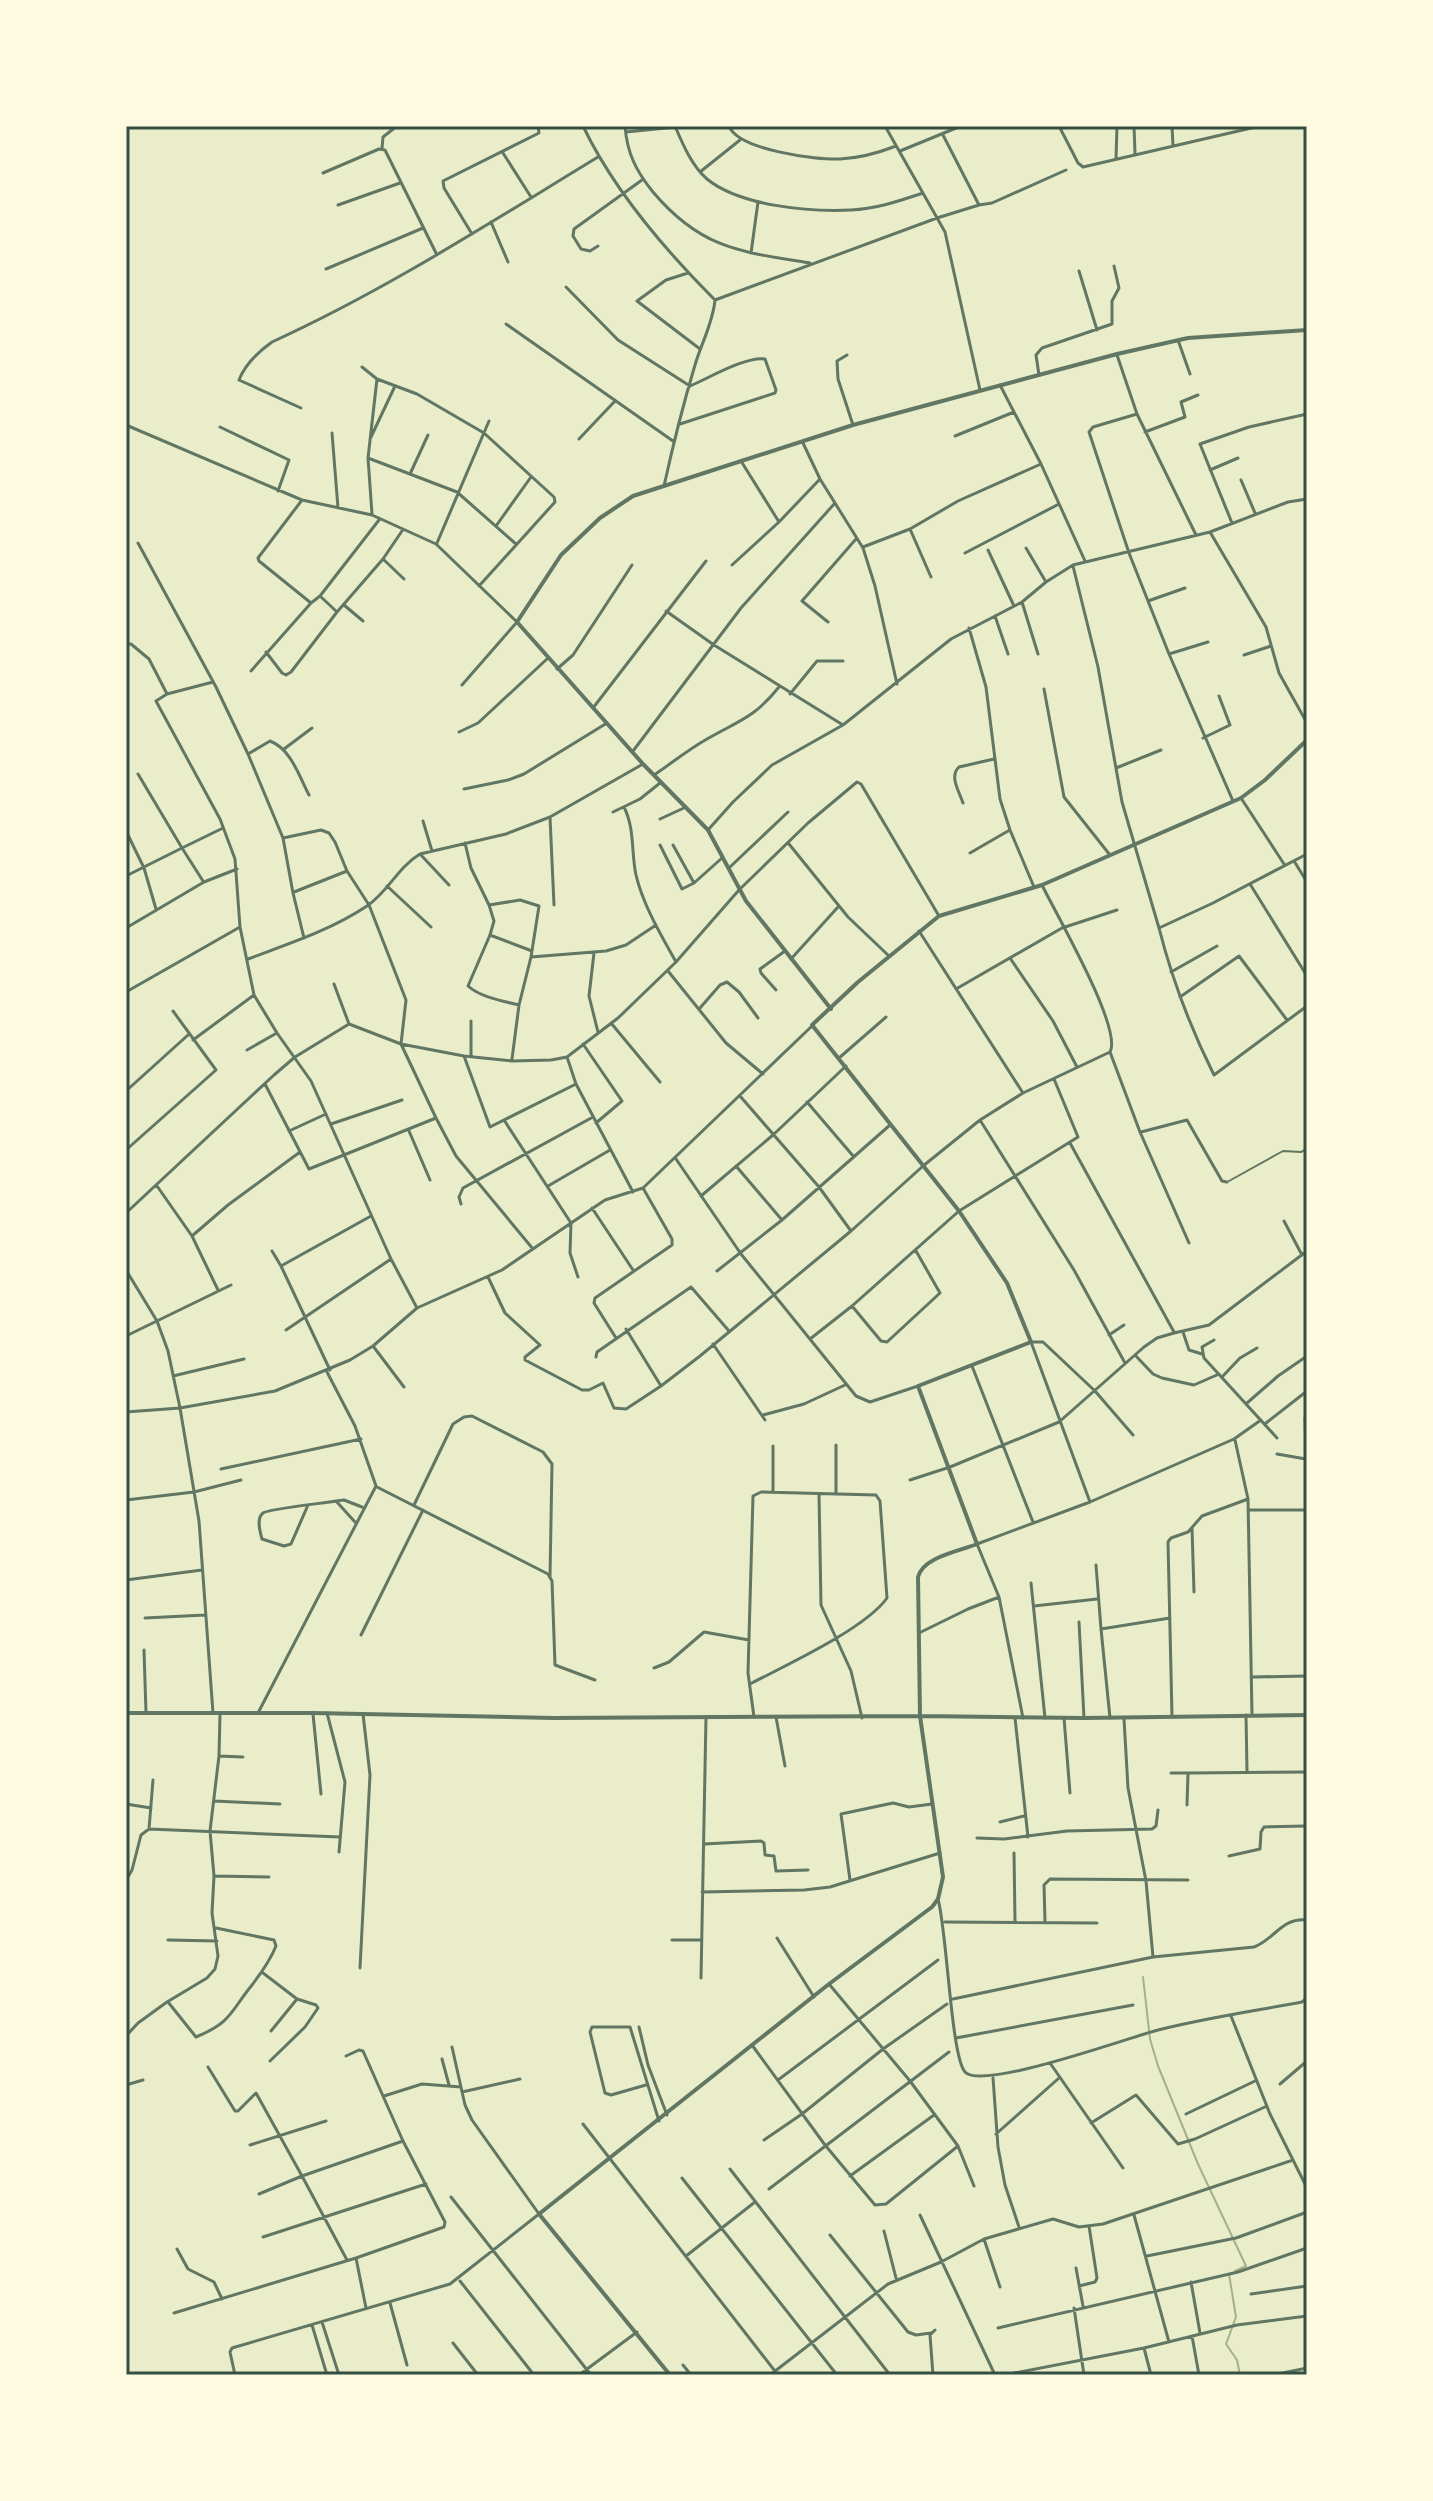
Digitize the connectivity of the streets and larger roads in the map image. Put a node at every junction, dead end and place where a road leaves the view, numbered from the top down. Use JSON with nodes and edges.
{"nodes":[{"id":1,"x":397,"y":126,"type":"edge"},
{"id":2,"x":538,"y":126,"type":"edge"},
{"id":3,"x":583,"y":126,"type":"edge"},
{"id":4,"x":625,"y":126,"type":"edge"},
{"id":5,"x":676,"y":126,"type":"edge"},
{"id":6,"x":729,"y":126,"type":"edge"},
{"id":7,"x":885,"y":126,"type":"edge"},
{"id":8,"x":961,"y":126,"type":"edge"},
{"id":9,"x":1059,"y":126,"type":"edge"},
{"id":10,"x":1117,"y":126,"type":"edge"},
{"id":11,"x":1134,"y":126,"type":"edge"},
{"id":12,"x":1172,"y":126,"type":"edge"},
{"id":13,"x":1260,"y":126,"type":"edge"},
{"id":14,"x":626,"y":132,"type":"junction"},
{"id":15,"x":943,"y":135,"type":"junction"},
{"id":16,"x":740,"y":140,"type":"junction"},
{"id":17,"x":896,"y":146,"type":"junction"},
{"id":18,"x":1173,"y":146,"type":"junction"},
{"id":19,"x":382,"y":149,"type":"junction"},
{"id":20,"x":900,"y":151,"type":"junction"},
{"id":21,"x":503,"y":153,"type":"junction"},
{"id":22,"x":1135,"y":155,"type":"junction"},
{"id":23,"x":598,"y":157,"type":"junction"},
{"id":24,"x":1116,"y":159,"type":"junction"},
{"id":25,"x":1066,"y":170,"type":"dead end"},
{"id":26,"x":700,"y":172,"type":"junction"},
{"id":27,"x":323,"y":173,"type":"dead end"},
{"id":28,"x":643,"y":180,"type":"junction"},
{"id":29,"x":400,"y":183,"type":"junction"},
{"id":30,"x":623,"y":193,"type":"junction"},
{"id":31,"x":923,"y":193,"type":"junction"},
{"id":32,"x":531,"y":198,"type":"junction"},
{"id":33,"x":758,"y":202,"type":"junction"},
{"id":34,"x":338,"y":205,"type":"dead end"},
{"id":35,"x":979,"y":205,"type":"junction"},
{"id":36,"x":937,"y":218,"type":"junction"},
{"id":37,"x":491,"y":222,"type":"junction"},
{"id":38,"x":423,"y":228,"type":"junction"},
{"id":39,"x":472,"y":234,"type":"junction"},
{"id":40,"x":598,"y":246,"type":"dead end"},
{"id":41,"x":436,"y":253,"type":"junction"},
{"id":42,"x":751,"y":253,"type":"junction"},
{"id":43,"x":508,"y":262,"type":"dead end"},
{"id":44,"x":812,"y":263,"type":"junction"},
{"id":45,"x":1114,"y":266,"type":"dead end"},
{"id":46,"x":326,"y":269,"type":"dead end"},
{"id":47,"x":1079,"y":271,"type":"dead end"},
{"id":48,"x":688,"y":273,"type":"junction"},
{"id":49,"x":566,"y":287,"type":"dead end"},
{"id":50,"x":715,"y":300,"type":"junction"},
{"id":51,"x":506,"y":324,"type":"dead end"},
{"id":52,"x":1097,"y":330,"type":"junction"},
{"id":53,"x":1307,"y":330,"type":"edge"},
{"id":54,"x":1177,"y":340,"type":"junction"},
{"id":55,"x":700,"y":349,"type":"junction"},
{"id":56,"x":1117,"y":354,"type":"junction"},
{"id":57,"x":847,"y":355,"type":"dead end"},
{"id":58,"x":362,"y":367,"type":"dead end"},
{"id":59,"x":1190,"y":374,"type":"dead end"},
{"id":60,"x":1039,"y":375,"type":"junction"},
{"id":61,"x":377,"y":379,"type":"junction"},
{"id":62,"x":1000,"y":385,"type":"junction"},
{"id":63,"x":395,"y":386,"type":"junction"},
{"id":64,"x":690,"y":386,"type":"junction"},
{"id":65,"x":980,"y":390,"type":"junction"},
{"id":66,"x":1198,"y":395,"type":"dead end"},
{"id":67,"x":615,"y":401,"type":"junction"},
{"id":68,"x":301,"y":408,"type":"dead end"},
{"id":69,"x":1014,"y":412,"type":"junction"},
{"id":70,"x":1137,"y":414,"type":"junction"},
{"id":71,"x":1307,"y":414,"type":"edge"},
{"id":72,"x":489,"y":421,"type":"dead end"},
{"id":73,"x":680,"y":424,"type":"junction"},
{"id":74,"x":126,"y":425,"type":"edge"},
{"id":75,"x":853,"y":425,"type":"junction"},
{"id":76,"x":220,"y":427,"type":"dead end"},
{"id":77,"x":1145,"y":432,"type":"junction"},
{"id":78,"x":332,"y":433,"type":"dead end"},
{"id":79,"x":484,"y":433,"type":"junction"},
{"id":80,"x":428,"y":435,"type":"dead end"},
{"id":81,"x":955,"y":436,"type":"dead end"},
{"id":82,"x":579,"y":439,"type":"dead end"},
{"id":83,"x":370,"y":441,"type":"junction"},
{"id":84,"x":674,"y":441,"type":"junction"},
{"id":85,"x":802,"y":441,"type":"junction"},
{"id":86,"x":368,"y":458,"type":"junction"},
{"id":87,"x":1238,"y":458,"type":"dead end"},
{"id":88,"x":741,"y":461,"type":"junction"},
{"id":89,"x":1041,"y":464,"type":"junction"},
{"id":90,"x":1210,"y":470,"type":"junction"},
{"id":91,"x":410,"y":474,"type":"junction"},
{"id":92,"x":531,"y":477,"type":"junction"},
{"id":93,"x":820,"y":479,"type":"junction"},
{"id":94,"x":1241,"y":480,"type":"dead end"},
{"id":95,"x":664,"y":486,"type":"junction"},
{"id":96,"x":278,"y":491,"type":"junction"},
{"id":97,"x":457,"y":492,"type":"junction"},
{"id":98,"x":1307,"y":499,"type":"edge"},
{"id":99,"x":302,"y":500,"type":"junction"},
{"id":100,"x":835,"y":503,"type":"junction"},
{"id":101,"x":1059,"y":504,"type":"junction"},
{"id":102,"x":338,"y":508,"type":"junction"},
{"id":103,"x":1255,"y":514,"type":"junction"},
{"id":104,"x":372,"y":515,"type":"junction"},
{"id":105,"x":379,"y":520,"type":"junction"},
{"id":106,"x":779,"y":522,"type":"junction"},
{"id":107,"x":1232,"y":523,"type":"junction"},
{"id":108,"x":496,"y":526,"type":"junction"},
{"id":109,"x":910,"y":529,"type":"junction"},
{"id":110,"x":403,"y":530,"type":"junction"},
{"id":111,"x":1210,"y":532,"type":"junction"},
{"id":112,"x":1196,"y":535,"type":"junction"},
{"id":113,"x":857,"y":538,"type":"junction"},
{"id":114,"x":138,"y":543,"type":"dead end"},
{"id":115,"x":436,"y":544,"type":"junction"},
{"id":116,"x":516,"y":544,"type":"junction"},
{"id":117,"x":863,"y":548,"type":"junction"},
{"id":118,"x":1026,"y":548,"type":"dead end"},
{"id":119,"x":988,"y":550,"type":"dead end"},
{"id":120,"x":965,"y":553,"type":"dead end"},
{"id":121,"x":1129,"y":553,"type":"junction"},
{"id":122,"x":383,"y":559,"type":"junction"},
{"id":123,"x":706,"y":561,"type":"dead end"},
{"id":124,"x":1085,"y":561,"type":"junction"},
{"id":125,"x":632,"y":565,"type":"dead end"},
{"id":126,"x":732,"y":565,"type":"dead end"},
{"id":127,"x":1073,"y":565,"type":"junction"},
{"id":128,"x":931,"y":577,"type":"dead end"},
{"id":129,"x":404,"y":579,"type":"dead end"},
{"id":130,"x":1046,"y":582,"type":"junction"},
{"id":131,"x":479,"y":586,"type":"junction"},
{"id":132,"x":1185,"y":588,"type":"dead end"},
{"id":133,"x":320,"y":596,"type":"junction"},
{"id":134,"x":1148,"y":601,"type":"junction"},
{"id":135,"x":1022,"y":602,"type":"junction"},
{"id":136,"x":311,"y":603,"type":"junction"},
{"id":137,"x":343,"y":604,"type":"junction"},
{"id":138,"x":1014,"y":606,"type":"junction"},
{"id":139,"x":666,"y":611,"type":"junction"},
{"id":140,"x":337,"y":612,"type":"junction"},
{"id":141,"x":995,"y":616,"type":"junction"},
{"id":142,"x":363,"y":621,"type":"dead end"},
{"id":143,"x":517,"y":622,"type":"junction"},
{"id":144,"x":828,"y":622,"type":"dead end"},
{"id":145,"x":969,"y":628,"type":"junction"},
{"id":146,"x":1208,"y":642,"type":"dead end"},
{"id":147,"x":126,"y":644,"type":"edge"},
{"id":148,"x":714,"y":645,"type":"junction"},
{"id":149,"x":1272,"y":646,"type":"junction"},
{"id":150,"x":266,"y":652,"type":"junction"},
{"id":151,"x":1008,"y":654,"type":"dead end"},
{"id":152,"x":1038,"y":654,"type":"dead end"},
{"id":153,"x":1169,"y":654,"type":"junction"},
{"id":154,"x":1244,"y":655,"type":"dead end"},
{"id":155,"x":547,"y":659,"type":"junction"},
{"id":156,"x":843,"y":661,"type":"dead end"},
{"id":157,"x":557,"y":669,"type":"junction"},
{"id":158,"x":251,"y":671,"type":"dead end"},
{"id":159,"x":213,"y":682,"type":"junction"},
{"id":160,"x":897,"y":684,"type":"junction"},
{"id":161,"x":462,"y":685,"type":"dead end"},
{"id":162,"x":779,"y":687,"type":"junction"},
{"id":163,"x":1044,"y":689,"type":"dead end"},
{"id":164,"x":167,"y":694,"type":"junction"},
{"id":165,"x":790,"y":694,"type":"junction"},
{"id":166,"x":1219,"y":696,"type":"dead end"},
{"id":167,"x":593,"y":708,"type":"junction"},
{"id":168,"x":607,"y":723,"type":"junction"},
{"id":169,"x":1307,"y":723,"type":"edge"},
{"id":170,"x":843,"y":725,"type":"junction"},
{"id":171,"x":312,"y":728,"type":"dead end"},
{"id":172,"x":459,"y":732,"type":"dead end"},
{"id":173,"x":1203,"y":738,"type":"junction"},
{"id":174,"x":1307,"y":740,"type":"edge"},
{"id":175,"x":284,"y":749,"type":"junction"},
{"id":176,"x":1161,"y":750,"type":"dead end"},
{"id":177,"x":632,"y":752,"type":"junction"},
{"id":178,"x":248,"y":754,"type":"junction"},
{"id":179,"x":994,"y":759,"type":"junction"},
{"id":180,"x":643,"y":764,"type":"junction"},
{"id":181,"x":1116,"y":768,"type":"junction"},
{"id":182,"x":138,"y":774,"type":"dead end"},
{"id":183,"x":654,"y":775,"type":"junction"},
{"id":184,"x":661,"y":782,"type":"junction"},
{"id":185,"x":464,"y":789,"type":"dead end"},
{"id":186,"x":309,"y":795,"type":"dead end"},
{"id":187,"x":1241,"y":798,"type":"junction"},
{"id":188,"x":1233,"y":801,"type":"junction"},
{"id":189,"x":963,"y":803,"type":"dead end"},
{"id":190,"x":624,"y":807,"type":"junction"},
{"id":191,"x":686,"y":807,"type":"junction"},
{"id":192,"x":613,"y":812,"type":"dead end"},
{"id":193,"x":788,"y":812,"type":"dead end"},
{"id":194,"x":550,"y":817,"type":"junction"},
{"id":195,"x":660,"y":819,"type":"dead end"},
{"id":196,"x":423,"y":821,"type":"dead end"},
{"id":197,"x":223,"y":828,"type":"junction"},
{"id":198,"x":708,"y":830,"type":"junction"},
{"id":199,"x":1010,"y":830,"type":"junction"},
{"id":200,"x":126,"y":831,"type":"edge"},
{"id":201,"x":283,"y":838,"type":"junction"},
{"id":202,"x":465,"y":843,"type":"junction"},
{"id":203,"x":789,"y":844,"type":"junction"},
{"id":204,"x":660,"y":845,"type":"dead end"},
{"id":205,"x":673,"y":845,"type":"dead end"},
{"id":206,"x":1135,"y":845,"type":"junction"},
{"id":207,"x":182,"y":848,"type":"junction"},
{"id":208,"x":432,"y":851,"type":"junction"},
{"id":209,"x":970,"y":853,"type":"dead end"},
{"id":210,"x":420,"y":854,"type":"junction"},
{"id":211,"x":1307,"y":854,"type":"edge"},
{"id":212,"x":1110,"y":855,"type":"junction"},
{"id":213,"x":722,"y":857,"type":"junction"},
{"id":214,"x":1294,"y":861,"type":"junction"},
{"id":215,"x":1284,"y":864,"type":"junction"},
{"id":216,"x":144,"y":868,"type":"junction"},
{"id":217,"x":237,"y":869,"type":"junction"},
{"id":218,"x":728,"y":869,"type":"junction"},
{"id":219,"x":347,"y":871,"type":"junction"},
{"id":220,"x":126,"y":876,"type":"edge"},
{"id":221,"x":204,"y":882,"type":"junction"},
{"id":222,"x":1307,"y":882,"type":"edge"},
{"id":223,"x":694,"y":883,"type":"junction"},
{"id":224,"x":1250,"y":884,"type":"junction"},
{"id":225,"x":449,"y":885,"type":"dead end"},
{"id":226,"x":1042,"y":885,"type":"junction"},
{"id":227,"x":387,"y":886,"type":"junction"},
{"id":228,"x":1035,"y":888,"type":"junction"},
{"id":229,"x":739,"y":890,"type":"junction"},
{"id":230,"x":293,"y":893,"type":"junction"},
{"id":231,"x":369,"y":905,"type":"junction"},
{"id":232,"x":489,"y":905,"type":"junction"},
{"id":233,"x":554,"y":905,"type":"dead end"},
{"id":234,"x":838,"y":907,"type":"junction"},
{"id":235,"x":157,"y":910,"type":"junction"},
{"id":236,"x":1117,"y":910,"type":"dead end"},
{"id":237,"x":939,"y":916,"type":"junction"},
{"id":238,"x":656,"y":925,"type":"junction"},
{"id":239,"x":240,"y":927,"type":"junction"},
{"id":240,"x":431,"y":927,"type":"dead end"},
{"id":241,"x":126,"y":928,"type":"edge"},
{"id":242,"x":1062,"y":928,"type":"junction"},
{"id":243,"x":1159,"y":928,"type":"junction"},
{"id":244,"x":919,"y":931,"type":"junction"},
{"id":245,"x":490,"y":935,"type":"junction"},
{"id":246,"x":304,"y":938,"type":"junction"},
{"id":247,"x":1217,"y":946,"type":"dead end"},
{"id":248,"x":532,"y":951,"type":"junction"},
{"id":249,"x":785,"y":951,"type":"junction"},
{"id":250,"x":594,"y":953,"type":"junction"},
{"id":251,"x":889,"y":956,"type":"junction"},
{"id":252,"x":531,"y":957,"type":"junction"},
{"id":253,"x":1010,"y":958,"type":"junction"},
{"id":254,"x":791,"y":959,"type":"junction"},
{"id":255,"x":247,"y":960,"type":"junction"},
{"id":256,"x":676,"y":962,"type":"junction"},
{"id":257,"x":667,"y":970,"type":"junction"},
{"id":258,"x":1171,"y":972,"type":"junction"},
{"id":259,"x":1307,"y":976,"type":"edge"},
{"id":260,"x":334,"y":984,"type":"dead end"},
{"id":261,"x":956,"y":989,"type":"junction"},
{"id":262,"x":776,"y":990,"type":"dead end"},
{"id":263,"x":126,"y":992,"type":"edge"},
{"id":264,"x":254,"y":995,"type":"junction"},
{"id":265,"x":1180,"y":997,"type":"junction"},
{"id":266,"x":519,"y":1005,"type":"junction"},
{"id":267,"x":1307,"y":1006,"type":"edge"},
{"id":268,"x":700,"y":1008,"type":"junction"},
{"id":269,"x":831,"y":1009,"type":"junction"},
{"id":270,"x":173,"y":1011,"type":"dead end"},
{"id":271,"x":886,"y":1017,"type":"dead end"},
{"id":272,"x":758,"y":1018,"type":"dead end"},
{"id":273,"x":1287,"y":1020,"type":"junction"},
{"id":274,"x":471,"y":1021,"type":"dead end"},
{"id":275,"x":611,"y":1023,"type":"junction"},
{"id":276,"x":349,"y":1024,"type":"junction"},
{"id":277,"x":812,"y":1025,"type":"junction"},
{"id":278,"x":598,"y":1032,"type":"junction"},
{"id":279,"x":277,"y":1033,"type":"junction"},
{"id":280,"x":189,"y":1034,"type":"junction"},
{"id":281,"x":193,"y":1040,"type":"junction"},
{"id":282,"x":401,"y":1044,"type":"junction"},
{"id":283,"x":583,"y":1044,"type":"junction"},
{"id":284,"x":247,"y":1050,"type":"dead end"},
{"id":285,"x":1110,"y":1052,"type":"junction"},
{"id":286,"x":464,"y":1056,"type":"junction"},
{"id":287,"x":471,"y":1056,"type":"junction"},
{"id":288,"x":295,"y":1057,"type":"junction"},
{"id":289,"x":567,"y":1057,"type":"junction"},
{"id":290,"x":839,"y":1058,"type":"junction"},
{"id":291,"x":512,"y":1061,"type":"junction"},
{"id":292,"x":846,"y":1066,"type":"junction"},
{"id":293,"x":1077,"y":1067,"type":"junction"},
{"id":294,"x":763,"y":1074,"type":"junction"},
{"id":295,"x":1054,"y":1079,"type":"junction"},
{"id":296,"x":660,"y":1082,"type":"dead end"},
{"id":297,"x":265,"y":1083,"type":"junction"},
{"id":298,"x":576,"y":1084,"type":"junction"},
{"id":299,"x":126,"y":1091,"type":"edge"},
{"id":300,"x":1023,"y":1093,"type":"junction"},
{"id":301,"x":740,"y":1096,"type":"junction"},
{"id":302,"x":402,"y":1100,"type":"dead end"},
{"id":303,"x":807,"y":1102,"type":"junction"},
{"id":304,"x":326,"y":1114,"type":"junction"},
{"id":305,"x":593,"y":1117,"type":"junction"},
{"id":306,"x":436,"y":1118,"type":"junction"},
{"id":307,"x":504,"y":1120,"type":"junction"},
{"id":308,"x":980,"y":1120,"type":"junction"},
{"id":309,"x":596,"y":1123,"type":"junction"},
{"id":310,"x":331,"y":1124,"type":"junction"},
{"id":311,"x":890,"y":1125,"type":"junction"},
{"id":312,"x":289,"y":1131,"type":"junction"},
{"id":313,"x":409,"y":1131,"type":"junction"},
{"id":314,"x":1140,"y":1132,"type":"junction"},
{"id":315,"x":773,"y":1135,"type":"junction"},
{"id":316,"x":1070,"y":1143,"type":"junction"},
{"id":317,"x":126,"y":1150,"type":"edge"},
{"id":318,"x":610,"y":1150,"type":"junction"},
{"id":319,"x":526,"y":1151,"type":"junction"},
{"id":320,"x":300,"y":1152,"type":"junction"},
{"id":321,"x":344,"y":1156,"type":"junction"},
{"id":322,"x":675,"y":1157,"type":"junction"},
{"id":323,"x":854,"y":1157,"type":"junction"},
{"id":324,"x":736,"y":1166,"type":"junction"},
{"id":325,"x":923,"y":1166,"type":"junction"},
{"id":326,"x":1016,"y":1175,"type":"junction"},
{"id":327,"x":430,"y":1180,"type":"dead end"},
{"id":328,"x":475,"y":1180,"type":"junction"},
{"id":329,"x":1224,"y":1182,"type":"road end"},
{"id":330,"x":157,"y":1186,"type":"junction"},
{"id":331,"x":548,"y":1186,"type":"junction"},
{"id":332,"x":819,"y":1187,"type":"junction"},
{"id":333,"x":643,"y":1188,"type":"junction"},
{"id":334,"x":633,"y":1192,"type":"junction"},
{"id":335,"x":701,"y":1196,"type":"junction"},
{"id":336,"x":461,"y":1204,"type":"dead end"},
{"id":337,"x":592,"y":1208,"type":"junction"},
{"id":338,"x":959,"y":1211,"type":"junction"},
{"id":339,"x":126,"y":1213,"type":"edge"},
{"id":340,"x":371,"y":1216,"type":"junction"},
{"id":341,"x":782,"y":1220,"type":"junction"},
{"id":342,"x":1284,"y":1221,"type":"dead end"},
{"id":343,"x":571,"y":1223,"type":"junction"},
{"id":344,"x":851,"y":1231,"type":"junction"},
{"id":345,"x":192,"y":1236,"type":"junction"},
{"id":346,"x":1189,"y":1243,"type":"dead end"},
{"id":347,"x":533,"y":1249,"type":"junction"},
{"id":348,"x":272,"y":1251,"type":"dead end"},
{"id":349,"x":916,"y":1251,"type":"junction"},
{"id":350,"x":1307,"y":1251,"type":"edge"},
{"id":351,"x":741,"y":1254,"type":"junction"},
{"id":352,"x":1302,"y":1255,"type":"junction"},
{"id":353,"x":391,"y":1259,"type":"junction"},
{"id":354,"x":281,"y":1266,"type":"junction"},
{"id":355,"x":126,"y":1270,"type":"edge"},
{"id":356,"x":633,"y":1270,"type":"junction"},
{"id":357,"x":717,"y":1271,"type":"dead end"},
{"id":358,"x":488,"y":1277,"type":"junction"},
{"id":359,"x":578,"y":1277,"type":"dead end"},
{"id":360,"x":231,"y":1285,"type":"dead end"},
{"id":361,"x":218,"y":1290,"type":"junction"},
{"id":362,"x":774,"y":1294,"type":"junction"},
{"id":363,"x":852,"y":1306,"type":"junction"},
{"id":364,"x":417,"y":1308,"type":"junction"},
{"id":365,"x":306,"y":1319,"type":"junction"},
{"id":366,"x":157,"y":1321,"type":"junction"},
{"id":367,"x":1124,"y":1325,"type":"dead end"},
{"id":368,"x":626,"y":1329,"type":"junction"},
{"id":369,"x":286,"y":1330,"type":"dead end"},
{"id":370,"x":729,"y":1331,"type":"junction"},
{"id":371,"x":1183,"y":1331,"type":"junction"},
{"id":372,"x":1174,"y":1333,"type":"junction"},
{"id":373,"x":1109,"y":1335,"type":"junction"},
{"id":374,"x":126,"y":1336,"type":"edge"},
{"id":375,"x":616,"y":1338,"type":"junction"},
{"id":376,"x":810,"y":1339,"type":"junction"},
{"id":377,"x":1214,"y":1340,"type":"dead end"},
{"id":378,"x":1031,"y":1342,"type":"junction"},
{"id":379,"x":713,"y":1344,"type":"junction"},
{"id":380,"x":373,"y":1346,"type":"junction"},
{"id":381,"x":1257,"y":1348,"type":"dead end"},
{"id":382,"x":1202,"y":1354,"type":"junction"},
{"id":383,"x":1135,"y":1355,"type":"junction"},
{"id":384,"x":1307,"y":1356,"type":"edge"},
{"id":385,"x":596,"y":1357,"type":"dead end"},
{"id":386,"x":244,"y":1359,"type":"dead end"},
{"id":387,"x":1125,"y":1363,"type":"junction"},
{"id":388,"x":972,"y":1366,"type":"junction"},
{"id":389,"x":328,"y":1370,"type":"junction"},
{"id":390,"x":173,"y":1376,"type":"junction"},
{"id":391,"x":1220,"y":1376,"type":"junction"},
{"id":392,"x":846,"y":1385,"type":"junction"},
{"id":393,"x":661,"y":1386,"type":"junction"},
{"id":394,"x":918,"y":1386,"type":"junction"},
{"id":395,"x":404,"y":1387,"type":"dead end"},
{"id":396,"x":1095,"y":1391,"type":"junction"},
{"id":397,"x":1307,"y":1391,"type":"edge"},
{"id":398,"x":1245,"y":1404,"type":"junction"},
{"id":399,"x":180,"y":1408,"type":"junction"},
{"id":400,"x":126,"y":1412,"type":"edge"},
{"id":401,"x":1305,"y":1418,"type":"edge"},
{"id":402,"x":1059,"y":1422,"type":"junction"},
{"id":403,"x":1263,"y":1422,"type":"junction"},
{"id":404,"x":1133,"y":1435,"type":"dead end"},
{"id":405,"x":1277,"y":1438,"type":"dead end"},
{"id":406,"x":361,"y":1439,"type":"junction"},
{"id":407,"x":1234,"y":1439,"type":"junction"},
{"id":408,"x":1003,"y":1444,"type":"junction"},
{"id":409,"x":836,"y":1445,"type":"dead end"},
{"id":410,"x":773,"y":1446,"type":"dead end"},
{"id":411,"x":1277,"y":1454,"type":"dead end"},
{"id":412,"x":1306,"y":1459,"type":"edge"},
{"id":413,"x":950,"y":1467,"type":"junction"},
{"id":414,"x":221,"y":1469,"type":"dead end"},
{"id":415,"x":241,"y":1480,"type":"dead end"},
{"id":416,"x":910,"y":1480,"type":"dead end"},
{"id":417,"x":1307,"y":1482,"type":"edge"},
{"id":418,"x":376,"y":1486,"type":"junction"},
{"id":419,"x":194,"y":1492,"type":"junction"},
{"id":420,"x":773,"y":1492,"type":"junction"},
{"id":421,"x":819,"y":1492,"type":"junction"},
{"id":422,"x":836,"y":1493,"type":"junction"},
{"id":423,"x":1248,"y":1499,"type":"junction"},
{"id":424,"x":126,"y":1500,"type":"edge"},
{"id":425,"x":336,"y":1501,"type":"junction"},
{"id":426,"x":1090,"y":1502,"type":"junction"},
{"id":427,"x":308,"y":1505,"type":"junction"},
{"id":428,"x":414,"y":1505,"type":"junction"},
{"id":429,"x":364,"y":1508,"type":"junction"},
{"id":430,"x":423,"y":1510,"type":"junction"},
{"id":431,"x":1248,"y":1510,"type":"junction"},
{"id":432,"x":1307,"y":1510,"type":"edge"},
{"id":433,"x":355,"y":1522,"type":"junction"},
{"id":434,"x":1034,"y":1524,"type":"junction"},
{"id":435,"x":1192,"y":1528,"type":"junction"},
{"id":436,"x":977,"y":1544,"type":"junction"},
{"id":437,"x":1096,"y":1565,"type":"dead end"},
{"id":438,"x":203,"y":1570,"type":"junction"},
{"id":439,"x":550,"y":1577,"type":"junction"},
{"id":440,"x":126,"y":1580,"type":"edge"},
{"id":441,"x":1031,"y":1583,"type":"dead end"},
{"id":442,"x":1194,"y":1592,"type":"dead end"},
{"id":443,"x":999,"y":1597,"type":"junction"},
{"id":444,"x":1097,"y":1599,"type":"junction"},
{"id":445,"x":1033,"y":1606,"type":"junction"},
{"id":446,"x":207,"y":1615,"type":"junction"},
{"id":447,"x":145,"y":1618,"type":"dead end"},
{"id":448,"x":1170,"y":1618,"type":"junction"},
{"id":449,"x":1079,"y":1622,"type":"dead end"},
{"id":450,"x":1101,"y":1629,"type":"junction"},
{"id":451,"x":917,"y":1634,"type":"junction"},
{"id":452,"x":361,"y":1635,"type":"dead end"},
{"id":453,"x":836,"y":1638,"type":"junction"},
{"id":454,"x":749,"y":1640,"type":"junction"},
{"id":455,"x":144,"y":1650,"type":"dead end"},
{"id":456,"x":654,"y":1668,"type":"dead end"},
{"id":457,"x":1307,"y":1676,"type":"edge"},
{"id":458,"x":1251,"y":1677,"type":"junction"},
{"id":459,"x":595,"y":1680,"type":"dead end"},
{"id":460,"x":750,"y":1684,"type":"junction"},
{"id":461,"x":126,"y":1713,"type":"edge"},
{"id":462,"x":146,"y":1713,"type":"junction"},
{"id":463,"x":213,"y":1713,"type":"junction"},
{"id":464,"x":220,"y":1713,"type":"junction"},
{"id":465,"x":258,"y":1713,"type":"junction"},
{"id":466,"x":313,"y":1713,"type":"junction"},
{"id":467,"x":327,"y":1713,"type":"junction"},
{"id":468,"x":363,"y":1714,"type":"junction"},
{"id":469,"x":1249,"y":1715,"type":"junction"},
{"id":470,"x":1307,"y":1715,"type":"edge"},
{"id":471,"x":920,"y":1716,"type":"junction"},
{"id":472,"x":1172,"y":1716,"type":"junction"},
{"id":473,"x":706,"y":1717,"type":"junction"},
{"id":474,"x":754,"y":1717,"type":"junction"},
{"id":475,"x":776,"y":1717,"type":"junction"},
{"id":476,"x":1124,"y":1717,"type":"junction"},
{"id":477,"x":862,"y":1718,"type":"junction"},
{"id":478,"x":1015,"y":1718,"type":"junction"},
{"id":479,"x":1023,"y":1718,"type":"junction"},
{"id":480,"x":1045,"y":1718,"type":"junction"},
{"id":481,"x":1064,"y":1718,"type":"junction"},
{"id":482,"x":1084,"y":1718,"type":"junction"},
{"id":483,"x":1110,"y":1718,"type":"junction"},
{"id":484,"x":219,"y":1756,"type":"junction"},
{"id":485,"x":243,"y":1757,"type":"dead end"},
{"id":486,"x":785,"y":1766,"type":"dead end"},
{"id":487,"x":1247,"y":1772,"type":"junction"},
{"id":488,"x":1307,"y":1772,"type":"edge"},
{"id":489,"x":1171,"y":1773,"type":"dead end"},
{"id":490,"x":1188,"y":1773,"type":"junction"},
{"id":491,"x":153,"y":1780,"type":"dead end"},
{"id":492,"x":1070,"y":1793,"type":"dead end"},
{"id":493,"x":321,"y":1794,"type":"dead end"},
{"id":494,"x":214,"y":1801,"type":"junction"},
{"id":495,"x":933,"y":1803,"type":"junction"},
{"id":496,"x":126,"y":1804,"type":"edge"},
{"id":497,"x":280,"y":1804,"type":"dead end"},
{"id":498,"x":1187,"y":1805,"type":"dead end"},
{"id":499,"x":151,"y":1808,"type":"junction"},
{"id":500,"x":1158,"y":1810,"type":"dead end"},
{"id":501,"x":1025,"y":1816,"type":"junction"},
{"id":502,"x":1000,"y":1822,"type":"dead end"},
{"id":503,"x":1307,"y":1826,"type":"edge"},
{"id":504,"x":149,"y":1829,"type":"junction"},
{"id":505,"x":210,"y":1831,"type":"junction"},
{"id":506,"x":1135,"y":1831,"type":"junction"},
{"id":507,"x":340,"y":1837,"type":"junction"},
{"id":508,"x":1028,"y":1837,"type":"junction"},
{"id":509,"x":977,"y":1838,"type":"dead end"},
{"id":510,"x":704,"y":1844,"type":"junction"},
{"id":511,"x":339,"y":1852,"type":"dead end"},
{"id":512,"x":940,"y":1853,"type":"junction"},
{"id":513,"x":1014,"y":1853,"type":"dead end"},
{"id":514,"x":1229,"y":1856,"type":"dead end"},
{"id":515,"x":808,"y":1870,"type":"dead end"},
{"id":516,"x":214,"y":1876,"type":"junction"},
{"id":517,"x":269,"y":1877,"type":"dead end"},
{"id":518,"x":126,"y":1880,"type":"edge"},
{"id":519,"x":850,"y":1880,"type":"junction"},
{"id":520,"x":1188,"y":1880,"type":"dead end"},
{"id":521,"x":1146,"y":1881,"type":"junction"},
{"id":522,"x":702,"y":1892,"type":"junction"},
{"id":523,"x":938,"y":1899,"type":"junction"},
{"id":524,"x":1307,"y":1920,"type":"edge"},
{"id":525,"x":944,"y":1922,"type":"junction"},
{"id":526,"x":1015,"y":1922,"type":"junction"},
{"id":527,"x":1045,"y":1922,"type":"junction"},
{"id":528,"x":1097,"y":1923,"type":"dead end"},
{"id":529,"x":216,"y":1928,"type":"junction"},
{"id":530,"x":777,"y":1938,"type":"dead end"},
{"id":531,"x":168,"y":1940,"type":"dead end"},
{"id":532,"x":672,"y":1940,"type":"dead end"},
{"id":533,"x":702,"y":1940,"type":"junction"},
{"id":534,"x":217,"y":1941,"type":"junction"},
{"id":535,"x":1153,"y":1957,"type":"junction"},
{"id":536,"x":938,"y":1960,"type":"dead end"},
{"id":537,"x":360,"y":1968,"type":"dead end"},
{"id":538,"x":263,"y":1973,"type":"junction"},
{"id":539,"x":701,"y":1978,"type":"dead end"},
{"id":540,"x":829,"y":1984,"type":"junction"},
{"id":541,"x":814,"y":1997,"type":"junction"},
{"id":542,"x":1307,"y":1998,"type":"edge"},
{"id":543,"x":297,"y":1999,"type":"junction"},
{"id":544,"x":952,"y":2000,"type":"junction"},
{"id":545,"x":167,"y":2002,"type":"junction"},
{"id":546,"x":1302,"y":2002,"type":"junction"},
{"id":547,"x":947,"y":2004,"type":"dead end"},
{"id":548,"x":1133,"y":2005,"type":"dead end"},
{"id":549,"x":1307,"y":2008,"type":"edge"},
{"id":550,"x":1231,"y":2015,"type":"junction"},
{"id":551,"x":859,"y":2017,"type":"junction"},
{"id":552,"x":639,"y":2027,"type":"dead end"},
{"id":553,"x":271,"y":2031,"type":"dead end"},
{"id":554,"x":126,"y":2036,"type":"edge"},
{"id":555,"x":956,"y":2039,"type":"junction"},
{"id":556,"x":752,"y":2045,"type":"junction"},
{"id":557,"x":452,"y":2047,"type":"dead end"},
{"id":558,"x":883,"y":2049,"type":"junction"},
{"id":559,"x":949,"y":2052,"type":"dead end"},
{"id":560,"x":346,"y":2056,"type":"dead end"},
{"id":561,"x":442,"y":2059,"type":"dead end"},
{"id":562,"x":270,"y":2061,"type":"dead end"},
{"id":563,"x":1307,"y":2061,"type":"edge"},
{"id":564,"x":1050,"y":2063,"type":"junction"},
{"id":565,"x":208,"y":2067,"type":"dead end"},
{"id":566,"x":993,"y":2076,"type":"junction"},
{"id":567,"x":1060,"y":2077,"type":"junction"},
{"id":568,"x":520,"y":2079,"type":"dead end"},
{"id":569,"x":143,"y":2080,"type":"dead end"},
{"id":570,"x":778,"y":2080,"type":"junction"},
{"id":571,"x":1257,"y":2080,"type":"junction"},
{"id":572,"x":910,"y":2081,"type":"junction"},
{"id":573,"x":1280,"y":2084,"type":"dead end"},
{"id":574,"x":126,"y":2085,"type":"edge"},
{"id":575,"x":449,"y":2085,"type":"junction"},
{"id":576,"x":646,"y":2085,"type":"junction"},
{"id":577,"x":461,"y":2087,"type":"junction"},
{"id":578,"x":462,"y":2092,"type":"junction"},
{"id":579,"x":384,"y":2096,"type":"junction"},
{"id":580,"x":1267,"y":2106,"type":"junction"},
{"id":581,"x":802,"y":2114,"type":"junction"},
{"id":582,"x":1186,"y":2114,"type":"dead end"},
{"id":583,"x":667,"y":2115,"type":"junction"},
{"id":584,"x":934,"y":2115,"type":"junction"},
{"id":585,"x":326,"y":2121,"type":"dead end"},
{"id":586,"x":659,"y":2121,"type":"junction"},
{"id":587,"x":1091,"y":2123,"type":"junction"},
{"id":588,"x":583,"y":2124,"type":"dead end"},
{"id":589,"x":996,"y":2134,"type":"junction"},
{"id":590,"x":281,"y":2137,"type":"junction"},
{"id":591,"x":764,"y":2140,"type":"dead end"},
{"id":592,"x":403,"y":2141,"type":"junction"},
{"id":593,"x":250,"y":2145,"type":"dead end"},
{"id":594,"x":825,"y":2145,"type":"junction"},
{"id":595,"x":958,"y":2146,"type":"junction"},
{"id":596,"x":609,"y":2159,"type":"junction"},
{"id":597,"x":1293,"y":2160,"type":"junction"},
{"id":598,"x":1123,"y":2168,"type":"dead end"},
{"id":599,"x":730,"y":2169,"type":"dead end"},
{"id":600,"x":302,"y":2176,"type":"junction"},
{"id":601,"x":850,"y":2176,"type":"junction"},
{"id":602,"x":682,"y":2178,"type":"dead end"},
{"id":603,"x":426,"y":2184,"type":"junction"},
{"id":604,"x":974,"y":2186,"type":"dead end"},
{"id":605,"x":1307,"y":2188,"type":"edge"},
{"id":606,"x":769,"y":2189,"type":"dead end"},
{"id":607,"x":259,"y":2194,"type":"dead end"},
{"id":608,"x":451,"y":2197,"type":"dead end"},
{"id":609,"x":756,"y":2201,"type":"junction"},
{"id":610,"x":1307,"y":2212,"type":"edge"},
{"id":611,"x":539,"y":2214,"type":"junction"},
{"id":612,"x":920,"y":2215,"type":"dead end"},
{"id":613,"x":1134,"y":2215,"type":"junction"},
{"id":614,"x":324,"y":2217,"type":"junction"},
{"id":615,"x":1089,"y":2226,"type":"junction"},
{"id":616,"x":1019,"y":2227,"type":"junction"},
{"id":617,"x":722,"y":2229,"type":"junction"},
{"id":618,"x":884,"y":2231,"type":"dead end"},
{"id":619,"x":830,"y":2235,"type":"dead end"},
{"id":620,"x":263,"y":2237,"type":"dead end"},
{"id":621,"x":984,"y":2239,"type":"junction"},
{"id":622,"x":1307,"y":2248,"type":"edge"},
{"id":623,"x":177,"y":2249,"type":"dead end"},
{"id":624,"x":492,"y":2251,"type":"junction"},
{"id":625,"x":686,"y":2256,"type":"junction"},
{"id":626,"x":1147,"y":2256,"type":"junction"},
{"id":627,"x":356,"y":2258,"type":"junction"},
{"id":628,"x":347,"y":2260,"type":"junction"},
{"id":629,"x":941,"y":2262,"type":"junction"},
{"id":630,"x":1076,"y":2268,"type":"dead end"},
{"id":631,"x":459,"y":2279,"type":"junction"},
{"id":632,"x":897,"y":2280,"type":"junction"},
{"id":633,"x":1191,"y":2282,"type":"junction"},
{"id":634,"x":1079,"y":2286,"type":"junction"},
{"id":635,"x":1307,"y":2286,"type":"edge"},
{"id":636,"x":1000,"y":2287,"type":"dead end"},
{"id":637,"x":1156,"y":2290,"type":"junction"},
{"id":638,"x":877,"y":2291,"type":"junction"},
{"id":639,"x":1251,"y":2294,"type":"dead end"},
{"id":640,"x":222,"y":2299,"type":"junction"},
{"id":641,"x":390,"y":2302,"type":"junction"},
{"id":642,"x":1083,"y":2306,"type":"junction"},
{"id":643,"x":366,"y":2308,"type":"junction"},
{"id":644,"x":1074,"y":2308,"type":"junction"},
{"id":645,"x":174,"y":2313,"type":"dead end"},
{"id":646,"x":1307,"y":2316,"type":"edge"},
{"id":647,"x":844,"y":2317,"type":"junction"},
{"id":648,"x":322,"y":2322,"type":"junction"},
{"id":649,"x":312,"y":2325,"type":"junction"},
{"id":650,"x":998,"y":2328,"type":"dead end"},
{"id":651,"x":637,"y":2332,"type":"junction"},
{"id":652,"x":1200,"y":2334,"type":"junction"},
{"id":653,"x":1192,"y":2336,"type":"junction"},
{"id":654,"x":1169,"y":2342,"type":"junction"},
{"id":655,"x":453,"y":2343,"type":"dead end"},
{"id":656,"x":812,"y":2344,"type":"junction"},
{"id":657,"x":1144,"y":2348,"type":"junction"},
{"id":658,"x":1082,"y":2360,"type":"junction"},
{"id":659,"x":335,"y":2364,"type":"junction"},
{"id":660,"x":407,"y":2365,"type":"dead end"},
{"id":661,"x":683,"y":2365,"type":"dead end"},
{"id":662,"x":324,"y":2367,"type":"junction"},
{"id":663,"x":1307,"y":2368,"type":"edge"},
{"id":664,"x":586,"y":2369,"type":"junction"},
{"id":665,"x":777,"y":2373,"type":"edge"},
{"id":666,"x":235,"y":2375,"type":"edge"},
{"id":667,"x":327,"y":2375,"type":"edge"},
{"id":668,"x":339,"y":2375,"type":"edge"},
{"id":669,"x":478,"y":2375,"type":"edge"},
{"id":670,"x":534,"y":2375,"type":"edge"},
{"id":671,"x":579,"y":2375,"type":"edge"},
{"id":672,"x":591,"y":2375,"type":"edge"},
{"id":673,"x":670,"y":2375,"type":"edge"},
{"id":674,"x":691,"y":2375,"type":"edge"},
{"id":675,"x":770,"y":2375,"type":"edge"},
{"id":676,"x":837,"y":2375,"type":"edge"},
{"id":677,"x":890,"y":2375,"type":"edge"},
{"id":678,"x":933,"y":2375,"type":"edge"},
{"id":679,"x":995,"y":2375,"type":"edge"},
{"id":680,"x":1004,"y":2375,"type":"edge"},
{"id":681,"x":1084,"y":2375,"type":"edge"},
{"id":682,"x":1151,"y":2375,"type":"edge"},
{"id":683,"x":1199,"y":2375,"type":"edge"},
{"id":684,"x":1273,"y":2375,"type":"edge"}],
"edges":[{"from":1,"to":19,"type":"street"},
{"from":2,"to":21,"type":"street"},
{"from":3,"to":23,"type":"street"},
{"from":4,"to":14,"type":"street"},
{"from":5,"to":14,"type":"street"},
{"from":5,"to":26,"type":"street"},
{"from":6,"to":16,"type":"street"},
{"from":7,"to":17,"type":"street"},
{"from":8,"to":15,"type":"street"},
{"from":9,"to":24,"type":"street"},
{"from":10,"to":24,"type":"street"},
{"from":11,"to":22,"type":"street"},
{"from":12,"to":18,"type":"street"},
{"from":13,"to":18,"type":"street"},
{"from":14,"to":28,"type":"street"},
{"from":15,"to":20,"type":"street"},
{"from":15,"to":35,"type":"street"},
{"from":16,"to":17,"type":"street"},
{"from":16,"to":26,"type":"street"},
{"from":17,"to":20,"type":"street"},
{"from":18,"to":22,"type":"street"},
{"from":19,"to":27,"type":"street"},
{"from":19,"to":29,"type":"street"},
{"from":20,"to":31,"type":"street"},
{"from":21,"to":32,"type":"street"},
{"from":21,"to":39,"type":"street"},
{"from":22,"to":24,"type":"street"},
{"from":23,"to":30,"type":"street"},
{"from":23,"to":32,"type":"street"},
{"from":25,"to":35,"type":"street"},
{"from":26,"to":33,"type":"street"},
{"from":28,"to":30,"type":"street"},
{"from":28,"to":42,"type":"street"},
{"from":29,"to":34,"type":"street"},
{"from":29,"to":38,"type":"street"},
{"from":30,"to":40,"type":"street"},
{"from":30,"to":48,"type":"street"},
{"from":31,"to":33,"type":"street"},
{"from":31,"to":36,"type":"street"},
{"from":32,"to":37,"type":"street"},
{"from":33,"to":42,"type":"street"},
{"from":35,"to":36,"type":"street"},
{"from":36,"to":44,"type":"street"},
{"from":36,"to":65,"type":"street"},
{"from":37,"to":39,"type":"street"},
{"from":37,"to":43,"type":"street"},
{"from":38,"to":41,"type":"street"},
{"from":38,"to":46,"type":"street"},
{"from":39,"to":41,"type":"street"},
{"from":41,"to":68,"type":"street"},
{"from":42,"to":44,"type":"street"},
{"from":44,"to":50,"type":"street"},
{"from":45,"to":52,"type":"street"},
{"from":47,"to":52,"type":"street"},
{"from":48,"to":50,"type":"street"},
{"from":48,"to":55,"type":"street"},
{"from":49,"to":64,"type":"street"},
{"from":50,"to":55,"type":"street"},
{"from":51,"to":67,"type":"street"},
{"from":52,"to":60,"type":"street"},
{"from":53,"to":54,"type":"street"},
{"from":54,"to":56,"type":"street"},
{"from":54,"to":59,"type":"street"},
{"from":55,"to":64,"type":"street"},
{"from":56,"to":60,"type":"street"},
{"from":56,"to":70,"type":"street"},
{"from":57,"to":75,"type":"street"},
{"from":58,"to":61,"type":"street"},
{"from":60,"to":62,"type":"street"},
{"from":61,"to":63,"type":"street"},
{"from":61,"to":83,"type":"street"},
{"from":62,"to":65,"type":"street"},
{"from":62,"to":69,"type":"street"},
{"from":63,"to":79,"type":"street"},
{"from":63,"to":83,"type":"street"},
{"from":64,"to":73,"type":"street"},
{"from":64,"to":73,"type":"street"},
{"from":65,"to":75,"type":"street"},
{"from":66,"to":77,"type":"street"},
{"from":67,"to":82,"type":"street"},
{"from":67,"to":84,"type":"street"},
{"from":69,"to":81,"type":"street"},
{"from":69,"to":89,"type":"street"},
{"from":70,"to":77,"type":"street"},
{"from":70,"to":121,"type":"street"},
{"from":71,"to":90,"type":"street"},
{"from":72,"to":79,"type":"street"},
{"from":73,"to":84,"type":"street"},
{"from":74,"to":96,"type":"street"},
{"from":75,"to":85,"type":"street"},
{"from":76,"to":96,"type":"street"},
{"from":77,"to":112,"type":"street"},
{"from":78,"to":102,"type":"street"},
{"from":79,"to":92,"type":"street"},
{"from":79,"to":97,"type":"street"},
{"from":80,"to":91,"type":"street"},
{"from":83,"to":86,"type":"street"},
{"from":84,"to":95,"type":"street"},
{"from":85,"to":88,"type":"street"},
{"from":85,"to":93,"type":"street"},
{"from":86,"to":91,"type":"street"},
{"from":86,"to":104,"type":"street"},
{"from":87,"to":90,"type":"street"},
{"from":88,"to":95,"type":"street"},
{"from":88,"to":106,"type":"street"},
{"from":89,"to":101,"type":"street"},
{"from":89,"to":109,"type":"street"},
{"from":90,"to":107,"type":"street"},
{"from":91,"to":97,"type":"street"},
{"from":92,"to":108,"type":"street"},
{"from":92,"to":116,"type":"street"},
{"from":93,"to":100,"type":"street"},
{"from":93,"to":106,"type":"street"},
{"from":94,"to":103,"type":"street"},
{"from":95,"to":143,"type":"street"},
{"from":96,"to":99,"type":"street"},
{"from":97,"to":108,"type":"street"},
{"from":97,"to":115,"type":"street"},
{"from":98,"to":103,"type":"street"},
{"from":99,"to":102,"type":"street"},
{"from":99,"to":136,"type":"street"},
{"from":100,"to":113,"type":"street"},
{"from":100,"to":148,"type":"street"},
{"from":101,"to":120,"type":"street"},
{"from":101,"to":124,"type":"street"},
{"from":102,"to":104,"type":"street"},
{"from":103,"to":107,"type":"street"},
{"from":104,"to":105,"type":"street"},
{"from":105,"to":110,"type":"street"},
{"from":105,"to":133,"type":"street"},
{"from":106,"to":126,"type":"street"},
{"from":107,"to":111,"type":"street"},
{"from":108,"to":116,"type":"street"},
{"from":109,"to":117,"type":"street"},
{"from":109,"to":128,"type":"street"},
{"from":110,"to":115,"type":"street"},
{"from":110,"to":122,"type":"street"},
{"from":111,"to":112,"type":"street"},
{"from":111,"to":149,"type":"street"},
{"from":112,"to":121,"type":"street"},
{"from":113,"to":117,"type":"street"},
{"from":113,"to":144,"type":"street"},
{"from":114,"to":159,"type":"street"},
{"from":115,"to":131,"type":"street"},
{"from":116,"to":131,"type":"street"},
{"from":117,"to":160,"type":"street"},
{"from":118,"to":130,"type":"street"},
{"from":119,"to":138,"type":"street"},
{"from":121,"to":124,"type":"street"},
{"from":121,"to":134,"type":"street"},
{"from":122,"to":129,"type":"street"},
{"from":122,"to":137,"type":"street"},
{"from":123,"to":139,"type":"street"},
{"from":124,"to":127,"type":"street"},
{"from":125,"to":157,"type":"street"},
{"from":127,"to":130,"type":"street"},
{"from":127,"to":181,"type":"street"},
{"from":130,"to":135,"type":"street"},
{"from":131,"to":143,"type":"street"},
{"from":132,"to":134,"type":"street"},
{"from":133,"to":136,"type":"street"},
{"from":133,"to":140,"type":"street"},
{"from":134,"to":153,"type":"street"},
{"from":135,"to":138,"type":"street"},
{"from":135,"to":152,"type":"street"},
{"from":136,"to":150,"type":"street"},
{"from":137,"to":140,"type":"street"},
{"from":137,"to":142,"type":"street"},
{"from":138,"to":141,"type":"street"},
{"from":139,"to":148,"type":"street"},
{"from":139,"to":167,"type":"street"},
{"from":140,"to":150,"type":"street"},
{"from":141,"to":145,"type":"street"},
{"from":141,"to":151,"type":"street"},
{"from":143,"to":155,"type":"street"},
{"from":143,"to":161,"type":"street"},
{"from":145,"to":160,"type":"street"},
{"from":145,"to":179,"type":"street"},
{"from":146,"to":153,"type":"street"},
{"from":147,"to":164,"type":"street"},
{"from":148,"to":162,"type":"street"},
{"from":148,"to":177,"type":"street"},
{"from":149,"to":154,"type":"street"},
{"from":149,"to":169,"type":"street"},
{"from":150,"to":158,"type":"street"},
{"from":153,"to":173,"type":"street"},
{"from":155,"to":157,"type":"street"},
{"from":155,"to":172,"type":"street"},
{"from":156,"to":165,"type":"street"},
{"from":157,"to":167,"type":"street"},
{"from":159,"to":164,"type":"street"},
{"from":159,"to":178,"type":"street"},
{"from":160,"to":170,"type":"street"},
{"from":162,"to":165,"type":"street"},
{"from":162,"to":183,"type":"street"},
{"from":163,"to":212,"type":"street"},
{"from":164,"to":197,"type":"street"},
{"from":165,"to":170,"type":"street"},
{"from":166,"to":173,"type":"street"},
{"from":167,"to":168,"type":"street"},
{"from":168,"to":177,"type":"street"},
{"from":168,"to":185,"type":"street"},
{"from":170,"to":198,"type":"street"},
{"from":171,"to":175,"type":"street"},
{"from":173,"to":188,"type":"street"},
{"from":174,"to":187,"type":"street"},
{"from":175,"to":178,"type":"street"},
{"from":175,"to":186,"type":"street"},
{"from":176,"to":181,"type":"street"},
{"from":177,"to":180,"type":"street"},
{"from":178,"to":201,"type":"street"},
{"from":179,"to":189,"type":"street"},
{"from":179,"to":199,"type":"street"},
{"from":180,"to":183,"type":"street"},
{"from":180,"to":194,"type":"street"},
{"from":181,"to":206,"type":"street"},
{"from":182,"to":207,"type":"street"},
{"from":183,"to":184,"type":"street"},
{"from":184,"to":190,"type":"street"},
{"from":184,"to":191,"type":"street"},
{"from":187,"to":188,"type":"street"},
{"from":187,"to":215,"type":"street"},
{"from":188,"to":206,"type":"street"},
{"from":190,"to":192,"type":"street"},
{"from":190,"to":238,"type":"street"},
{"from":191,"to":195,"type":"street"},
{"from":191,"to":198,"type":"street"},
{"from":193,"to":218,"type":"street"},
{"from":194,"to":202,"type":"street"},
{"from":194,"to":233,"type":"street"},
{"from":196,"to":208,"type":"street"},
{"from":197,"to":207,"type":"street"},
{"from":197,"to":217,"type":"street"},
{"from":198,"to":213,"type":"street"},
{"from":199,"to":209,"type":"street"},
{"from":199,"to":228,"type":"street"},
{"from":200,"to":216,"type":"street"},
{"from":201,"to":219,"type":"street"},
{"from":201,"to":230,"type":"street"},
{"from":202,"to":208,"type":"street"},
{"from":202,"to":232,"type":"street"},
{"from":203,"to":229,"type":"street"},
{"from":203,"to":234,"type":"street"},
{"from":203,"to":237,"type":"street"},
{"from":204,"to":223,"type":"street"},
{"from":205,"to":223,"type":"street"},
{"from":206,"to":212,"type":"street"},
{"from":206,"to":243,"type":"street"},
{"from":207,"to":216,"type":"street"},
{"from":207,"to":221,"type":"street"},
{"from":208,"to":210,"type":"street"},
{"from":210,"to":225,"type":"street"},
{"from":210,"to":227,"type":"street"},
{"from":211,"to":214,"type":"street"},
{"from":212,"to":226,"type":"street"},
{"from":213,"to":218,"type":"street"},
{"from":213,"to":223,"type":"street"},
{"from":214,"to":215,"type":"street"},
{"from":214,"to":222,"type":"street"},
{"from":215,"to":224,"type":"street"},
{"from":216,"to":220,"type":"street"},
{"from":216,"to":235,"type":"street"},
{"from":217,"to":221,"type":"street"},
{"from":217,"to":239,"type":"street"},
{"from":218,"to":229,"type":"street"},
{"from":219,"to":230,"type":"street"},
{"from":219,"to":231,"type":"street"},
{"from":221,"to":235,"type":"street"},
{"from":224,"to":243,"type":"street"},
{"from":224,"to":259,"type":"street"},
{"from":226,"to":228,"type":"street"},
{"from":226,"to":242,"type":"street"},
{"from":227,"to":231,"type":"street"},
{"from":227,"to":240,"type":"street"},
{"from":228,"to":237,"type":"street"},
{"from":229,"to":249,"type":"street"},
{"from":229,"to":256,"type":"street"},
{"from":230,"to":246,"type":"street"},
{"from":231,"to":246,"type":"street"},
{"from":231,"to":282,"type":"street"},
{"from":232,"to":245,"type":"street"},
{"from":232,"to":248,"type":"street"},
{"from":234,"to":251,"type":"street"},
{"from":234,"to":254,"type":"street"},
{"from":235,"to":241,"type":"street"},
{"from":236,"to":242,"type":"street"},
{"from":237,"to":244,"type":"street"},
{"from":238,"to":250,"type":"street"},
{"from":238,"to":256,"type":"street"},
{"from":239,"to":255,"type":"street"},
{"from":239,"to":263,"type":"street"},
{"from":242,"to":253,"type":"street"},
{"from":242,"to":285,"type":"street"},
{"from":243,"to":258,"type":"street"},
{"from":244,"to":251,"type":"street"},
{"from":244,"to":261,"type":"street"},
{"from":245,"to":248,"type":"street"},
{"from":245,"to":266,"type":"street"},
{"from":246,"to":255,"type":"street"},
{"from":247,"to":258,"type":"street"},
{"from":248,"to":252,"type":"street"},
{"from":249,"to":254,"type":"street"},
{"from":249,"to":262,"type":"street"},
{"from":250,"to":252,"type":"street"},
{"from":250,"to":278,"type":"street"},
{"from":251,"to":269,"type":"street"},
{"from":252,"to":266,"type":"street"},
{"from":253,"to":261,"type":"street"},
{"from":253,"to":293,"type":"street"},
{"from":254,"to":269,"type":"street"},
{"from":255,"to":264,"type":"street"},
{"from":256,"to":257,"type":"street"},
{"from":257,"to":268,"type":"street"},
{"from":257,"to":275,"type":"street"},
{"from":258,"to":265,"type":"street"},
{"from":260,"to":276,"type":"street"},
{"from":261,"to":300,"type":"street"},
{"from":264,"to":279,"type":"street"},
{"from":264,"to":281,"type":"street"},
{"from":265,"to":273,"type":"street"},
{"from":265,"to":273,"type":"street"},
{"from":266,"to":291,"type":"street"},
{"from":267,"to":273,"type":"street"},
{"from":268,"to":272,"type":"street"},
{"from":268,"to":294,"type":"street"},
{"from":269,"to":277,"type":"street"},
{"from":270,"to":280,"type":"street"},
{"from":271,"to":290,"type":"street"},
{"from":274,"to":287,"type":"street"},
{"from":275,"to":278,"type":"street"},
{"from":275,"to":296,"type":"street"},
{"from":276,"to":282,"type":"street"},
{"from":276,"to":288,"type":"street"},
{"from":277,"to":290,"type":"street"},
{"from":277,"to":294,"type":"street"},
{"from":278,"to":283,"type":"street"},
{"from":279,"to":284,"type":"street"},
{"from":279,"to":288,"type":"street"},
{"from":280,"to":281,"type":"street"},
{"from":280,"to":299,"type":"street"},
{"from":281,"to":317,"type":"street"},
{"from":282,"to":286,"type":"street"},
{"from":282,"to":306,"type":"street"},
{"from":283,"to":289,"type":"street"},
{"from":283,"to":309,"type":"street"},
{"from":285,"to":293,"type":"street"},
{"from":285,"to":314,"type":"street"},
{"from":286,"to":287,"type":"street"},
{"from":286,"to":307,"type":"street"},
{"from":287,"to":291,"type":"street"},
{"from":288,"to":297,"type":"street"},
{"from":288,"to":304,"type":"street"},
{"from":289,"to":291,"type":"street"},
{"from":289,"to":298,"type":"street"},
{"from":290,"to":292,"type":"street"},
{"from":292,"to":303,"type":"street"},
{"from":292,"to":311,"type":"street"},
{"from":293,"to":295,"type":"street"},
{"from":294,"to":301,"type":"street"},
{"from":295,"to":300,"type":"street"},
{"from":295,"to":316,"type":"street"},
{"from":297,"to":312,"type":"street"},
{"from":297,"to":330,"type":"street"},
{"from":298,"to":305,"type":"street"},
{"from":298,"to":307,"type":"street"},
{"from":300,"to":308,"type":"street"},
{"from":301,"to":315,"type":"street"},
{"from":301,"to":322,"type":"street"},
{"from":302,"to":310,"type":"street"},
{"from":303,"to":315,"type":"street"},
{"from":303,"to":323,"type":"street"},
{"from":304,"to":310,"type":"street"},
{"from":304,"to":312,"type":"street"},
{"from":305,"to":309,"type":"street"},
{"from":305,"to":319,"type":"street"},
{"from":306,"to":313,"type":"street"},
{"from":306,"to":328,"type":"street"},
{"from":307,"to":319,"type":"street"},
{"from":308,"to":325,"type":"street"},
{"from":308,"to":326,"type":"street"},
{"from":309,"to":318,"type":"street"},
{"from":310,"to":321,"type":"street"},
{"from":311,"to":323,"type":"street"},
{"from":311,"to":325,"type":"street"},
{"from":312,"to":320,"type":"street"},
{"from":313,"to":321,"type":"street"},
{"from":313,"to":327,"type":"street"},
{"from":314,"to":329,"type":"street"},
{"from":314,"to":346,"type":"street"},
{"from":315,"to":324,"type":"street"},
{"from":315,"to":332,"type":"street"},
{"from":316,"to":326,"type":"street"},
{"from":316,"to":372,"type":"street"},
{"from":318,"to":331,"type":"street"},
{"from":318,"to":334,"type":"street"},
{"from":319,"to":328,"type":"street"},
{"from":319,"to":331,"type":"street"},
{"from":320,"to":321,"type":"street"},
{"from":320,"to":345,"type":"street"},
{"from":321,"to":340,"type":"street"},
{"from":322,"to":333,"type":"street"},
{"from":322,"to":335,"type":"street"},
{"from":323,"to":332,"type":"street"},
{"from":324,"to":335,"type":"street"},
{"from":324,"to":341,"type":"street"},
{"from":325,"to":338,"type":"street"},
{"from":325,"to":344,"type":"street"},
{"from":326,"to":338,"type":"street"},
{"from":326,"to":373,"type":"street"},
{"from":328,"to":336,"type":"street"},
{"from":328,"to":347,"type":"street"},
{"from":330,"to":339,"type":"street"},
{"from":330,"to":345,"type":"street"},
{"from":331,"to":343,"type":"street"},
{"from":332,"to":341,"type":"street"},
{"from":332,"to":344,"type":"street"},
{"from":333,"to":334,"type":"street"},
{"from":333,"to":356,"type":"street"},
{"from":334,"to":337,"type":"street"},
{"from":335,"to":351,"type":"street"},
{"from":337,"to":343,"type":"street"},
{"from":337,"to":356,"type":"street"},
{"from":338,"to":349,"type":"street"},
{"from":338,"to":378,"type":"street"},
{"from":340,"to":353,"type":"street"},
{"from":340,"to":354,"type":"street"},
{"from":341,"to":351,"type":"street"},
{"from":342,"to":352,"type":"street"},
{"from":343,"to":347,"type":"street"},
{"from":343,"to":359,"type":"street"},
{"from":344,"to":362,"type":"street"},
{"from":345,"to":361,"type":"street"},
{"from":347,"to":358,"type":"street"},
{"from":348,"to":354,"type":"street"},
{"from":349,"to":363,"type":"street"},
{"from":349,"to":363,"type":"street"},
{"from":350,"to":352,"type":"street"},
{"from":351,"to":357,"type":"street"},
{"from":351,"to":362,"type":"street"},
{"from":352,"to":371,"type":"street"},
{"from":353,"to":364,"type":"street"},
{"from":353,"to":365,"type":"street"},
{"from":354,"to":365,"type":"street"},
{"from":355,"to":366,"type":"street"},
{"from":356,"to":375,"type":"street"},
{"from":358,"to":364,"type":"street"},
{"from":358,"to":393,"type":"street"},
{"from":360,"to":361,"type":"street"},
{"from":361,"to":366,"type":"street"},
{"from":362,"to":370,"type":"street"},
{"from":362,"to":376,"type":"street"},
{"from":363,"to":376,"type":"street"},
{"from":364,"to":380,"type":"street"},
{"from":365,"to":369,"type":"street"},
{"from":365,"to":389,"type":"street"},
{"from":366,"to":374,"type":"street"},
{"from":366,"to":390,"type":"street"},
{"from":367,"to":373,"type":"street"},
{"from":368,"to":370,"type":"street"},
{"from":368,"to":375,"type":"street"},
{"from":368,"to":393,"type":"street"},
{"from":370,"to":379,"type":"street"},
{"from":371,"to":372,"type":"street"},
{"from":371,"to":382,"type":"street"},
{"from":372,"to":383,"type":"street"},
{"from":373,"to":387,"type":"street"},
{"from":375,"to":385,"type":"street"},
{"from":376,"to":392,"type":"street"},
{"from":377,"to":382,"type":"street"},
{"from":378,"to":388,"type":"street"},
{"from":378,"to":396,"type":"street"},
{"from":378,"to":402,"type":"street"},
{"from":379,"to":392,"type":"street"},
{"from":379,"to":393,"type":"street"},
{"from":380,"to":389,"type":"street"},
{"from":380,"to":395,"type":"street"},
{"from":381,"to":391,"type":"street"},
{"from":382,"to":391,"type":"street"},
{"from":383,"to":387,"type":"street"},
{"from":383,"to":391,"type":"street"},
{"from":384,"to":398,"type":"street"},
{"from":386,"to":390,"type":"street"},
{"from":387,"to":396,"type":"street"},
{"from":388,"to":394,"type":"street"},
{"from":388,"to":408,"type":"street"},
{"from":389,"to":399,"type":"street"},
{"from":389,"to":406,"type":"street"},
{"from":390,"to":399,"type":"street"},
{"from":391,"to":398,"type":"street"},
{"from":392,"to":394,"type":"street"},
{"from":394,"to":413,"type":"street"},
{"from":396,"to":402,"type":"street"},
{"from":396,"to":404,"type":"street"},
{"from":397,"to":403,"type":"street"},
{"from":398,"to":403,"type":"street"},
{"from":399,"to":400,"type":"street"},
{"from":399,"to":419,"type":"street"},
{"from":401,"to":412,"type":"street"},
{"from":402,"to":408,"type":"street"},
{"from":402,"to":426,"type":"street"},
{"from":403,"to":405,"type":"street"},
{"from":403,"to":407,"type":"street"},
{"from":406,"to":414,"type":"street"},
{"from":406,"to":418,"type":"street"},
{"from":407,"to":423,"type":"street"},
{"from":407,"to":426,"type":"street"},
{"from":408,"to":413,"type":"street"},
{"from":408,"to":434,"type":"street"},
{"from":409,"to":422,"type":"street"},
{"from":410,"to":420,"type":"street"},
{"from":411,"to":412,"type":"street"},
{"from":412,"to":417,"type":"street"},
{"from":413,"to":416,"type":"street"},
{"from":413,"to":436,"type":"street"},
{"from":415,"to":419,"type":"street"},
{"from":418,"to":428,"type":"street"},
{"from":418,"to":429,"type":"street"},
{"from":419,"to":424,"type":"street"},
{"from":419,"to":438,"type":"street"},
{"from":420,"to":421,"type":"street"},
{"from":420,"to":454,"type":"street"},
{"from":421,"to":422,"type":"street"},
{"from":421,"to":453,"type":"street"},
{"from":422,"to":453,"type":"street"},
{"from":423,"to":431,"type":"street"},
{"from":423,"to":435,"type":"street"},
{"from":425,"to":427,"type":"street"},
{"from":425,"to":429,"type":"street"},
{"from":425,"to":433,"type":"street"},
{"from":426,"to":434,"type":"street"},
{"from":427,"to":427,"type":"street"},
{"from":428,"to":430,"type":"street"},
{"from":428,"to":439,"type":"street"},
{"from":429,"to":433,"type":"street"},
{"from":430,"to":439,"type":"street"},
{"from":430,"to":452,"type":"street"},
{"from":431,"to":432,"type":"street"},
{"from":431,"to":458,"type":"street"},
{"from":433,"to":465,"type":"street"},
{"from":434,"to":436,"type":"street"},
{"from":435,"to":442,"type":"street"},
{"from":435,"to":448,"type":"street"},
{"from":436,"to":443,"type":"street"},
{"from":436,"to":451,"type":"street"},
{"from":437,"to":444,"type":"street"},
{"from":438,"to":440,"type":"street"},
{"from":438,"to":446,"type":"street"},
{"from":439,"to":459,"type":"street"},
{"from":441,"to":445,"type":"street"},
{"from":443,"to":451,"type":"street"},
{"from":443,"to":479,"type":"street"},
{"from":444,"to":445,"type":"street"},
{"from":444,"to":450,"type":"street"},
{"from":445,"to":480,"type":"street"},
{"from":446,"to":447,"type":"street"},
{"from":446,"to":463,"type":"street"},
{"from":448,"to":450,"type":"street"},
{"from":448,"to":472,"type":"street"},
{"from":449,"to":482,"type":"street"},
{"from":450,"to":483,"type":"street"},
{"from":451,"to":471,"type":"street"},
{"from":453,"to":460,"type":"street"},
{"from":453,"to":477,"type":"street"},
{"from":454,"to":456,"type":"street"},
{"from":454,"to":460,"type":"street"},
{"from":455,"to":462,"type":"street"},
{"from":457,"to":458,"type":"street"},
{"from":458,"to":469,"type":"street"},
{"from":460,"to":474,"type":"street"},
{"from":461,"to":462,"type":"street"},
{"from":462,"to":463,"type":"street"},
{"from":463,"to":464,"type":"street"},
{"from":464,"to":465,"type":"street"},
{"from":464,"to":484,"type":"street"},
{"from":465,"to":466,"type":"street"},
{"from":466,"to":467,"type":"street"},
{"from":466,"to":493,"type":"street"},
{"from":467,"to":468,"type":"street"},
{"from":467,"to":507,"type":"street"},
{"from":468,"to":473,"type":"street"},
{"from":468,"to":537,"type":"street"},
{"from":469,"to":470,"type":"street"},
{"from":469,"to":472,"type":"street"},
{"from":469,"to":487,"type":"street"},
{"from":471,"to":477,"type":"street"},
{"from":471,"to":478,"type":"street"},
{"from":471,"to":495,"type":"street"},
{"from":472,"to":476,"type":"street"},
{"from":473,"to":474,"type":"street"},
{"from":473,"to":510,"type":"street"},
{"from":474,"to":475,"type":"street"},
{"from":475,"to":477,"type":"street"},
{"from":475,"to":486,"type":"street"},
{"from":476,"to":483,"type":"street"},
{"from":476,"to":506,"type":"street"},
{"from":478,"to":479,"type":"street"},
{"from":478,"to":501,"type":"street"},
{"from":479,"to":480,"type":"street"},
{"from":480,"to":481,"type":"street"},
{"from":481,"to":482,"type":"street"},
{"from":481,"to":492,"type":"street"},
{"from":482,"to":483,"type":"street"},
{"from":484,"to":485,"type":"street"},
{"from":484,"to":494,"type":"street"},
{"from":487,"to":488,"type":"street"},
{"from":487,"to":490,"type":"street"},
{"from":489,"to":490,"type":"street"},
{"from":490,"to":498,"type":"street"},
{"from":491,"to":499,"type":"street"},
{"from":494,"to":497,"type":"street"},
{"from":494,"to":505,"type":"street"},
{"from":495,"to":512,"type":"street"},
{"from":495,"to":519,"type":"street"},
{"from":496,"to":499,"type":"street"},
{"from":499,"to":504,"type":"street"},
{"from":500,"to":506,"type":"street"},
{"from":501,"to":502,"type":"street"},
{"from":501,"to":508,"type":"street"},
{"from":503,"to":514,"type":"street"},
{"from":504,"to":505,"type":"street"},
{"from":504,"to":518,"type":"street"},
{"from":505,"to":507,"type":"street"},
{"from":505,"to":516,"type":"street"},
{"from":506,"to":508,"type":"street"},
{"from":506,"to":521,"type":"street"},
{"from":507,"to":511,"type":"street"},
{"from":508,"to":509,"type":"street"},
{"from":510,"to":515,"type":"street"},
{"from":510,"to":522,"type":"street"},
{"from":512,"to":519,"type":"street"},
{"from":512,"to":523,"type":"street"},
{"from":513,"to":526,"type":"street"},
{"from":516,"to":517,"type":"street"},
{"from":516,"to":529,"type":"street"},
{"from":519,"to":522,"type":"street"},
{"from":520,"to":521,"type":"street"},
{"from":521,"to":527,"type":"street"},
{"from":521,"to":535,"type":"street"},
{"from":522,"to":533,"type":"street"},
{"from":523,"to":525,"type":"street"},
{"from":523,"to":540,"type":"street"},
{"from":524,"to":535,"type":"street"},
{"from":525,"to":526,"type":"street"},
{"from":525,"to":544,"type":"street"},
{"from":526,"to":527,"type":"street"},
{"from":527,"to":528,"type":"street"},
{"from":529,"to":534,"type":"street"},
{"from":529,"to":538,"type":"street"},
{"from":530,"to":541,"type":"street"},
{"from":531,"to":534,"type":"street"},
{"from":532,"to":533,"type":"street"},
{"from":533,"to":539,"type":"street"},
{"from":534,"to":545,"type":"street"},
{"from":535,"to":544,"type":"street"},
{"from":536,"to":551,"type":"street"},
{"from":538,"to":543,"type":"street"},
{"from":538,"to":545,"type":"street"},
{"from":540,"to":541,"type":"street"},
{"from":540,"to":551,"type":"street"},
{"from":541,"to":556,"type":"street"},
{"from":542,"to":546,"type":"street"},
{"from":543,"to":553,"type":"street"},
{"from":543,"to":562,"type":"street"},
{"from":544,"to":555,"type":"street"},
{"from":545,"to":554,"type":"street"},
{"from":546,"to":549,"type":"street"},
{"from":546,"to":550,"type":"street"},
{"from":547,"to":558,"type":"street"},
{"from":548,"to":555,"type":"street"},
{"from":550,"to":564,"type":"street"},
{"from":550,"to":571,"type":"street"},
{"from":551,"to":558,"type":"street"},
{"from":551,"to":570,"type":"street"},
{"from":552,"to":583,"type":"street"},
{"from":555,"to":566,"type":"street"},
{"from":556,"to":570,"type":"street"},
{"from":556,"to":583,"type":"street"},
{"from":557,"to":577,"type":"street"},
{"from":558,"to":572,"type":"street"},
{"from":558,"to":581,"type":"street"},
{"from":559,"to":572,"type":"street"},
{"from":560,"to":579,"type":"street"},
{"from":561,"to":575,"type":"street"},
{"from":563,"to":573,"type":"street"},
{"from":564,"to":566,"type":"street"},
{"from":564,"to":567,"type":"street"},
{"from":565,"to":590,"type":"street"},
{"from":566,"to":589,"type":"street"},
{"from":567,"to":587,"type":"street"},
{"from":567,"to":589,"type":"street"},
{"from":568,"to":578,"type":"street"},
{"from":569,"to":574,"type":"street"},
{"from":570,"to":581,"type":"street"},
{"from":571,"to":580,"type":"street"},
{"from":571,"to":582,"type":"street"},
{"from":572,"to":584,"type":"street"},
{"from":572,"to":594,"type":"street"},
{"from":575,"to":577,"type":"street"},
{"from":575,"to":579,"type":"street"},
{"from":576,"to":576,"type":"street"},
{"from":576,"to":586,"type":"street"},
{"from":577,"to":578,"type":"street"},
{"from":578,"to":611,"type":"street"},
{"from":579,"to":592,"type":"street"},
{"from":580,"to":587,"type":"street"},
{"from":580,"to":597,"type":"street"},
{"from":581,"to":591,"type":"street"},
{"from":581,"to":594,"type":"street"},
{"from":583,"to":586,"type":"street"},
{"from":584,"to":595,"type":"street"},
{"from":584,"to":601,"type":"street"},
{"from":585,"to":590,"type":"street"},
{"from":586,"to":596,"type":"street"},
{"from":587,"to":598,"type":"street"},
{"from":588,"to":596,"type":"street"},
{"from":589,"to":616,"type":"street"},
{"from":590,"to":593,"type":"street"},
{"from":590,"to":600,"type":"street"},
{"from":592,"to":600,"type":"street"},
{"from":592,"to":603,"type":"street"},
{"from":594,"to":601,"type":"street"},
{"from":594,"to":606,"type":"street"},
{"from":595,"to":601,"type":"street"},
{"from":595,"to":604,"type":"street"},
{"from":596,"to":611,"type":"street"},
{"from":596,"to":625,"type":"street"},
{"from":597,"to":605,"type":"street"},
{"from":597,"to":613,"type":"street"},
{"from":599,"to":609,"type":"street"},
{"from":600,"to":607,"type":"street"},
{"from":600,"to":614,"type":"street"},
{"from":602,"to":617,"type":"street"},
{"from":603,"to":614,"type":"street"},
{"from":603,"to":627,"type":"street"},
{"from":608,"to":624,"type":"street"},
{"from":609,"to":617,"type":"street"},
{"from":609,"to":647,"type":"street"},
{"from":610,"to":626,"type":"street"},
{"from":611,"to":624,"type":"street"},
{"from":611,"to":651,"type":"street"},
{"from":612,"to":629,"type":"street"},
{"from":613,"to":615,"type":"street"},
{"from":613,"to":626,"type":"street"},
{"from":614,"to":620,"type":"street"},
{"from":614,"to":628,"type":"street"},
{"from":615,"to":616,"type":"street"},
{"from":615,"to":634,"type":"street"},
{"from":616,"to":621,"type":"street"},
{"from":617,"to":625,"type":"street"},
{"from":617,"to":656,"type":"street"},
{"from":618,"to":632,"type":"street"},
{"from":619,"to":638,"type":"street"},
{"from":621,"to":629,"type":"street"},
{"from":621,"to":636,"type":"street"},
{"from":622,"to":633,"type":"street"},
{"from":623,"to":640,"type":"street"},
{"from":624,"to":631,"type":"street"},
{"from":624,"to":664,"type":"street"},
{"from":625,"to":665,"type":"street"},
{"from":626,"to":637,"type":"street"},
{"from":627,"to":628,"type":"street"},
{"from":627,"to":643,"type":"street"},
{"from":628,"to":640,"type":"street"},
{"from":629,"to":632,"type":"street"},
{"from":629,"to":679,"type":"street"},
{"from":630,"to":634,"type":"street"},
{"from":631,"to":641,"type":"street"},
{"from":631,"to":670,"type":"street"},
{"from":632,"to":638,"type":"street"},
{"from":633,"to":637,"type":"street"},
{"from":633,"to":652,"type":"street"},
{"from":634,"to":642,"type":"street"},
{"from":635,"to":639,"type":"street"},
{"from":637,"to":642,"type":"street"},
{"from":637,"to":654,"type":"street"},
{"from":638,"to":647,"type":"street"},
{"from":638,"to":678,"type":"street"},
{"from":640,"to":645,"type":"street"},
{"from":641,"to":643,"type":"street"},
{"from":641,"to":660,"type":"street"},
{"from":642,"to":644,"type":"street"},
{"from":643,"to":648,"type":"street"},
{"from":644,"to":650,"type":"street"},
{"from":644,"to":658,"type":"street"},
{"from":646,"to":652,"type":"street"},
{"from":647,"to":656,"type":"street"},
{"from":647,"to":677,"type":"street"},
{"from":648,"to":649,"type":"street"},
{"from":648,"to":659,"type":"street"},
{"from":649,"to":662,"type":"street"},
{"from":649,"to":666,"type":"street"},
{"from":651,"to":664,"type":"street"},
{"from":651,"to":673,"type":"street"},
{"from":652,"to":653,"type":"street"},
{"from":653,"to":654,"type":"street"},
{"from":653,"to":683,"type":"street"},
{"from":654,"to":657,"type":"street"},
{"from":655,"to":669,"type":"street"},
{"from":656,"to":665,"type":"street"},
{"from":656,"to":676,"type":"street"},
{"from":657,"to":658,"type":"street"},
{"from":657,"to":682,"type":"street"},
{"from":658,"to":680,"type":"street"},
{"from":658,"to":681,"type":"street"},
{"from":659,"to":662,"type":"street"},
{"from":659,"to":668,"type":"street"},
{"from":661,"to":674,"type":"street"},
{"from":662,"to":667,"type":"street"},
{"from":663,"to":684,"type":"street"},
{"from":664,"to":671,"type":"street"},
{"from":664,"to":672,"type":"street"},
{"from":665,"to":675,"type":"street"}]}
